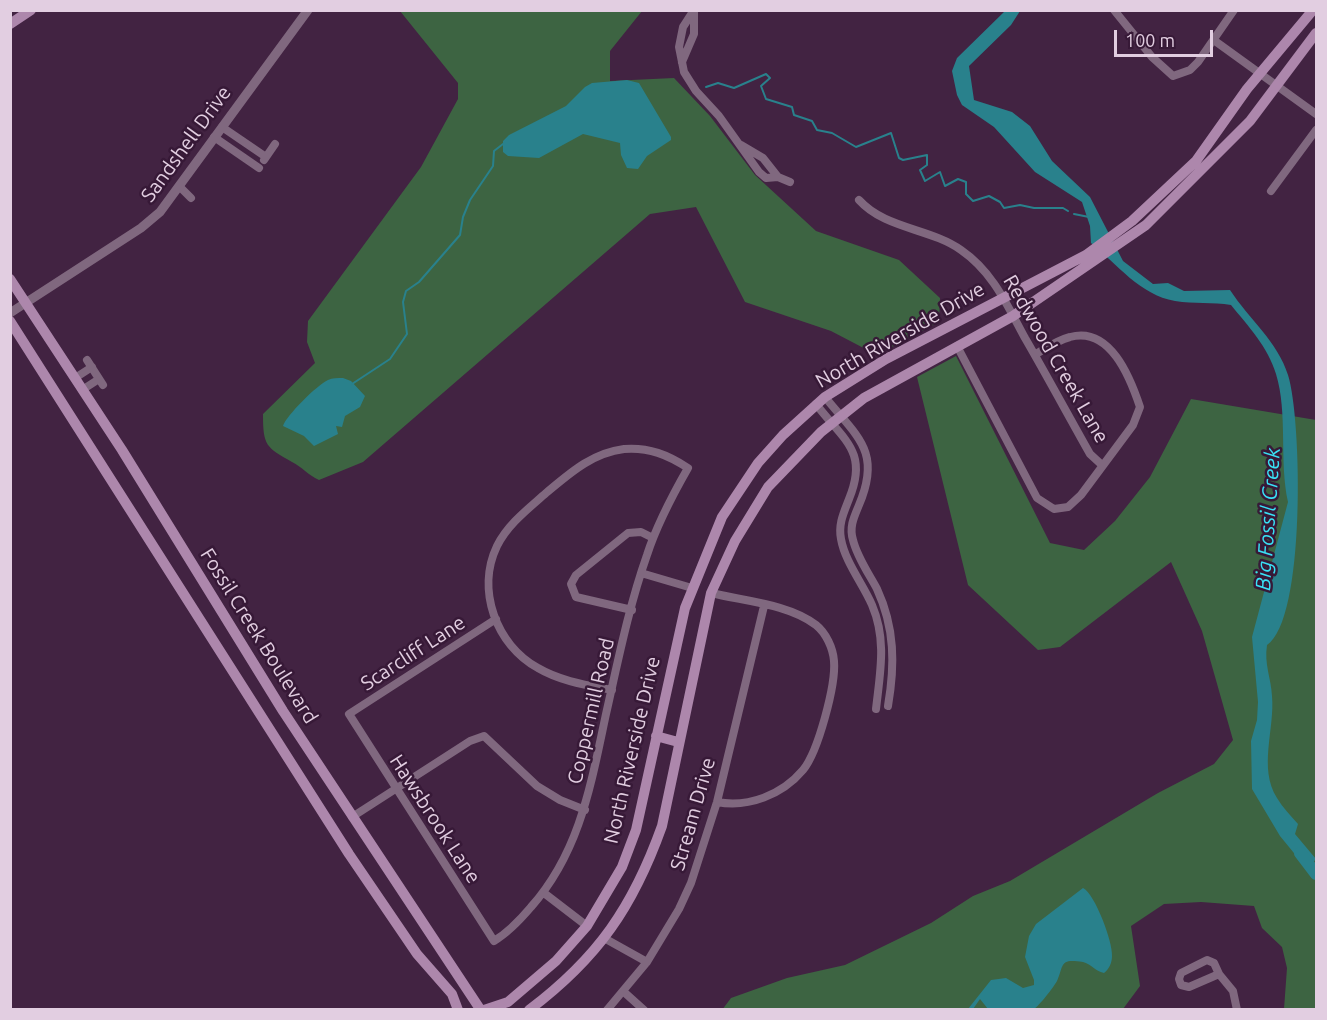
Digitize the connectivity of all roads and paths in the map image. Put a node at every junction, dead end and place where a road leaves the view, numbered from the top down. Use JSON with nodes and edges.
{"nodes":[{"id":1,"x":31,"y":10,"type":"edge"},
{"id":2,"x":308,"y":10,"type":"edge"},
{"id":3,"x":1114,"y":10,"type":"edge"},
{"id":4,"x":1234,"y":10,"type":"edge"},
{"id":5,"x":1313,"y":10,"type":"edge"},
{"id":6,"x":694,"y":11,"type":"edge"},
{"id":7,"x":10,"y":24,"type":"edge"},
{"id":8,"x":1317,"y":33,"type":"edge"},
{"id":9,"x":1215,"y":41,"type":"junction"},
{"id":10,"x":682,"y":64,"type":"junction"},
{"id":11,"x":1260,"y":73,"type":"junction"},
{"id":12,"x":1277,"y":85,"type":"junction"},
{"id":13,"x":1317,"y":114,"type":"edge"},
{"id":14,"x":222,"y":127,"type":"junction"},
{"id":15,"x":1317,"y":130,"type":"edge"},
{"id":16,"x":214,"y":137,"type":"junction"},
{"id":17,"x":275,"y":144,"type":"dead end"},
{"id":18,"x":741,"y":145,"type":"junction"},
{"id":19,"x":266,"y":157,"type":"junction"},
{"id":20,"x":778,"y":177,"type":"junction"},
{"id":21,"x":790,"y":182,"type":"dead end"},
{"id":22,"x":180,"y":186,"type":"junction"},
{"id":23,"x":1271,"y":191,"type":"dead end"},
{"id":24,"x":190,"y":198,"type":"dead end"},
{"id":25,"x":859,"y":200,"type":"dead end"},
{"id":26,"x":1093,"y":257,"type":"junction"},
{"id":27,"x":10,"y":279,"type":"edge"},
{"id":28,"x":1003,"y":297,"type":"junction"},
{"id":29,"x":27,"y":303,"type":"junction"},
{"id":30,"x":10,"y":313,"type":"edge"},
{"id":31,"x":1013,"y":316,"type":"junction"},
{"id":32,"x":10,"y":321,"type":"edge"},
{"id":33,"x":957,"y":346,"type":"junction"},
{"id":34,"x":1036,"y":354,"type":"junction"},
{"id":35,"x":75,"y":378,"type":"junction"},
{"id":36,"x":82,"y":390,"type":"junction"},
{"id":37,"x":821,"y":401,"type":"junction"},
{"id":38,"x":839,"y":415,"type":"junction"},
{"id":39,"x":831,"y":423,"type":"junction"},
{"id":40,"x":1102,"y":465,"type":"junction"},
{"id":41,"x":653,"y":538,"type":"junction"},
{"id":42,"x":641,"y":573,"type":"junction"},
{"id":43,"x":692,"y":588,"type":"junction"},
{"id":44,"x":711,"y":593,"type":"junction"},
{"id":45,"x":764,"y":606,"type":"junction"},
{"id":46,"x":632,"y":610,"type":"junction"},
{"id":47,"x":496,"y":619,"type":"junction"},
{"id":48,"x":234,"y":635,"type":"junction"},
{"id":49,"x":217,"y":645,"type":"junction"},
{"id":50,"x":612,"y":690,"type":"junction"},
{"id":51,"x":888,"y":706,"type":"dead end"},
{"id":52,"x":876,"y":709,"type":"dead end"},
{"id":53,"x":349,"y":714,"type":"joint"},
{"id":54,"x":656,"y":736,"type":"junction"},
{"id":55,"x":678,"y":742,"type":"junction"},
{"id":56,"x":396,"y":789,"type":"junction"},
{"id":57,"x":717,"y":802,"type":"junction"},
{"id":58,"x":585,"y":810,"type":"junction"},
{"id":59,"x":352,"y":817,"type":"junction"},
{"id":60,"x":544,"y":893,"type":"junction"},
{"id":61,"x":587,"y":926,"type":"junction"},
{"id":62,"x":604,"y":938,"type":"junction"},
{"id":63,"x":494,"y":941,"type":"joint"},
{"id":64,"x":647,"y":962,"type":"junction"},
{"id":65,"x":1219,"y":974,"type":"junction"},
{"id":66,"x":624,"y":992,"type":"junction"},
{"id":67,"x":482,"y":1009,"type":"edge"},
{"id":68,"x":458,"y":1010,"type":"edge"},
{"id":69,"x":474,"y":1010,"type":"edge"},
{"id":70,"x":529,"y":1010,"type":"edge"},
{"id":71,"x":608,"y":1010,"type":"edge"},
{"id":72,"x":644,"y":1010,"type":"edge"},
{"id":73,"x":1237,"y":1010,"type":"edge"}],
"edges":[{"from":1,"to":7,"type":"main road"},
{"from":2,"to":14,"type":"street","name":"Sandshell Drive"},
{"from":3,"to":9,"type":"street"},
{"from":4,"to":9,"type":"street"},
{"from":5,"to":11,"type":"main road","name":"North Riverside Drive"},
{"from":6,"to":10,"type":"street"},
{"from":6,"to":10,"type":"street"},
{"from":8,"to":12,"type":"main road","name":"North Riverside Drive"},
{"from":9,"to":11,"type":"street"},
{"from":10,"to":18,"type":"street"},
{"from":11,"to":12,"type":"street"},
{"from":11,"to":26,"type":"main road","name":"North Riverside Drive"},
{"from":12,"to":13,"type":"street"},
{"from":12,"to":26,"type":"main road","name":"North Riverside Drive"},
{"from":14,"to":16,"type":"street","name":"Sandshell Drive"},
{"from":14,"to":19,"type":"street"},
{"from":15,"to":23,"type":"street"},
{"from":16,"to":19,"type":"street"},
{"from":16,"to":22,"type":"street","name":"Sandshell Drive"},
{"from":17,"to":19,"type":"street"},
{"from":18,"to":20,"type":"street"},
{"from":18,"to":20,"type":"street"},
{"from":20,"to":21,"type":"street"},
{"from":22,"to":24,"type":"street"},
{"from":22,"to":29,"type":"street","name":"Sandshell Drive"},
{"from":25,"to":28,"type":"street","name":"Redwood Creek Lane"},
{"from":26,"to":28,"type":"main road","name":"North Riverside Drive"},
{"from":26,"to":31,"type":"main road","name":"North Riverside Drive"},
{"from":27,"to":29,"type":"main road","name":"Fossil Creek Boulevard"},
{"from":28,"to":31,"type":"street","name":"Redwood Creek Lane"},
{"from":28,"to":37,"type":"main road","name":"North Riverside Drive"},
{"from":29,"to":30,"type":"street","name":"Sandshell Drive"},
{"from":29,"to":35,"type":"main road","name":"Fossil Creek Boulevard"},
{"from":31,"to":33,"type":"main road","name":"North Riverside Drive"},
{"from":31,"to":34,"type":"street","name":"Redwood Creek Lane"},
{"from":32,"to":49,"type":"main road","name":"Fossil Creek Boulevard"},
{"from":33,"to":38,"type":"main road","name":"North Riverside Drive"},
{"from":33,"to":40,"type":"street"},
{"from":34,"to":40,"type":"street","name":"Redwood Creek Lane"},
{"from":34,"to":40,"type":"street"},
{"from":35,"to":36,"type":"main road","name":"Fossil Creek Boulevard"},
{"from":35,"to":36,"type":"street"},
{"from":36,"to":48,"type":"main road","name":"Fossil Creek Boulevard"},
{"from":37,"to":38,"type":"street"},
{"from":37,"to":39,"type":"street"},
{"from":37,"to":43,"type":"main road","name":"North Riverside Drive"},
{"from":38,"to":39,"type":"main road","name":"North Riverside Drive"},
{"from":38,"to":51,"type":"street"},
{"from":39,"to":44,"type":"main road","name":"North Riverside Drive"},
{"from":39,"to":52,"type":"street"},
{"from":41,"to":42,"type":"street","name":"Coppermill Road"},
{"from":41,"to":46,"type":"street"},
{"from":41,"to":47,"type":"street","name":"Coppermill Road"},
{"from":42,"to":43,"type":"street"},
{"from":42,"to":46,"type":"street","name":"Coppermill Road"},
{"from":43,"to":44,"type":"main road"},
{"from":43,"to":54,"type":"main road","name":"North Riverside Drive"},
{"from":44,"to":45,"type":"street"},
{"from":44,"to":55,"type":"main road","name":"North Riverside Drive"},
{"from":45,"to":57,"type":"street","name":"Stream Drive"},
{"from":45,"to":57,"type":"street"},
{"from":46,"to":50,"type":"street","name":"Coppermill Road"},
{"from":47,"to":50,"type":"street"},
{"from":47,"to":53,"type":"street","name":"Scarcliff Lane"},
{"from":48,"to":49,"type":"main road"},
{"from":48,"to":59,"type":"main road","name":"Fossil Creek Boulevard"},
{"from":49,"to":68,"type":"main road","name":"Fossil Creek Boulevard"},
{"from":50,"to":58,"type":"street","name":"Coppermill Road"},
{"from":53,"to":56,"type":"street","name":"Hawsbrook Lane"},
{"from":54,"to":55,"type":"main road"},
{"from":54,"to":61,"type":"main road","name":"North Riverside Drive"},
{"from":55,"to":62,"type":"main road","name":"North Riverside Drive"},
{"from":56,"to":58,"type":"street"},
{"from":56,"to":59,"type":"street"},
{"from":56,"to":63,"type":"street","name":"Hawsbrook Lane"},
{"from":57,"to":64,"type":"street","name":"Stream Drive"},
{"from":58,"to":60,"type":"street","name":"Coppermill Road"},
{"from":59,"to":67,"type":"main road","name":"Fossil Creek Boulevard"},
{"from":60,"to":61,"type":"street"},
{"from":60,"to":63,"type":"street","name":"Coppermill Road"},
{"from":61,"to":62,"type":"main road"},
{"from":61,"to":67,"type":"main road","name":"North Riverside Drive"},
{"from":62,"to":64,"type":"street"},
{"from":62,"to":70,"type":"main road","name":"North Riverside Drive"},
{"from":64,"to":66,"type":"street","name":"Stream Drive"},
{"from":65,"to":65,"type":"street"},
{"from":65,"to":73,"type":"street"},
{"from":66,"to":71,"type":"street","name":"Stream Drive"},
{"from":66,"to":72,"type":"street"},
{"from":67,"to":69,"type":"main road","name":"North Riverside Drive"}]}
